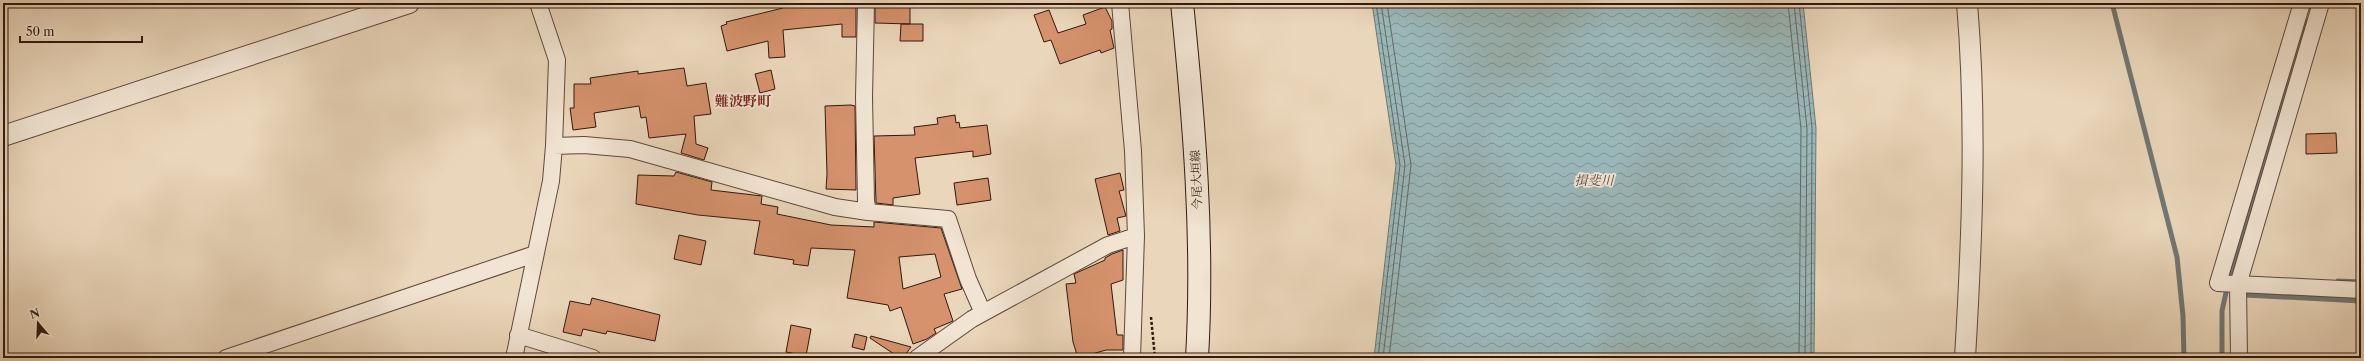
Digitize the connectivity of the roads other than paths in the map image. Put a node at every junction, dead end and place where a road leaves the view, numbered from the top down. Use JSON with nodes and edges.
{"nodes":[{"id":1,"x":410,"y":3,"type":"edge"},
{"id":2,"x":538,"y":3,"type":"edge"},
{"id":3,"x":866,"y":3,"type":"edge"},
{"id":4,"x":1120,"y":3,"type":"edge"},
{"id":5,"x":1182,"y":3,"type":"edge"},
{"id":6,"x":1967,"y":3,"type":"edge"},
{"id":7,"x":2302,"y":3,"type":"edge"},
{"id":8,"x":2321,"y":3,"type":"edge"},
{"id":9,"x":3,"y":136,"type":"edge"},
{"id":10,"x":554,"y":146,"type":"junction"},
{"id":11,"x":868,"y":212,"type":"junction"},
{"id":12,"x":1136,"y":236,"type":"junction"},
{"id":13,"x":536,"y":254,"type":"junction"},
{"id":14,"x":2238,"y":285,"type":"junction"},
{"id":15,"x":2361,"y":290,"type":"edge"},
{"id":16,"x":983,"y":314,"type":"junction"},
{"id":17,"x":518,"y":335,"type":"junction"},
{"id":18,"x":226,"y":358,"type":"edge"},
{"id":19,"x":514,"y":358,"type":"edge"},
{"id":20,"x":593,"y":358,"type":"edge"},
{"id":21,"x":917,"y":358,"type":"edge"},
{"id":22,"x":1132,"y":358,"type":"edge"},
{"id":23,"x":1197,"y":358,"type":"edge"},
{"id":24,"x":1965,"y":358,"type":"edge"},
{"id":25,"x":2239,"y":358,"type":"edge"}],
"edges":[{"from":1,"to":9,"type":"street"},
{"from":2,"to":10,"type":"street"},
{"from":3,"to":11,"type":"street"},
{"from":4,"to":12,"type":"street"},
{"from":5,"to":23,"type":"main road","name":"今尾大垣線"},
{"from":6,"to":24,"type":"street"},
{"from":7,"to":14,"type":"street"},
{"from":8,"to":14,"type":"street"},
{"from":10,"to":11,"type":"street"},
{"from":10,"to":13,"type":"street"},
{"from":11,"to":16,"type":"street"},
{"from":12,"to":16,"type":"street"},
{"from":12,"to":22,"type":"street"},
{"from":13,"to":17,"type":"street"},
{"from":13,"to":18,"type":"street"},
{"from":14,"to":15,"type":"street"},
{"from":14,"to":25,"type":"street"},
{"from":16,"to":21,"type":"street"},
{"from":17,"to":19,"type":"street"},
{"from":17,"to":20,"type":"street"}]}
